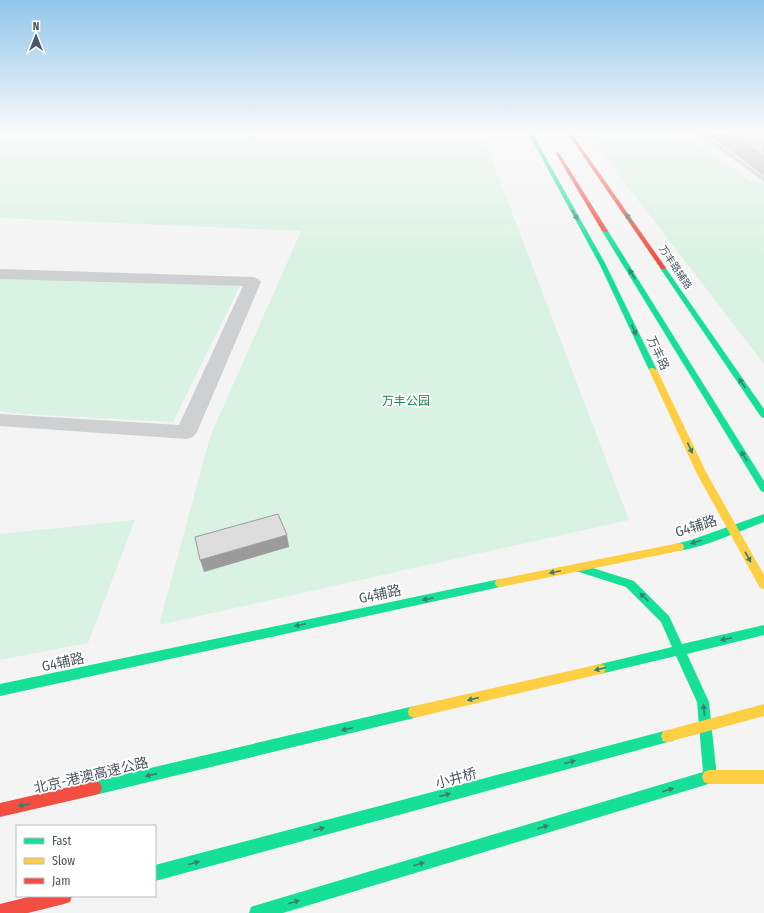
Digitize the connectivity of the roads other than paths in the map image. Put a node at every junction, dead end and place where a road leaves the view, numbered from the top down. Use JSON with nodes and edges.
{"nodes":[{"id":1,"x":552,"y":174,"type":"edge"},
{"id":2,"x":570,"y":174,"type":"edge"},
{"id":3,"x":597,"y":174,"type":"edge"},
{"id":4,"x":755,"y":174,"type":"edge"},
{"id":5,"x":764,"y":180,"type":"edge"},
{"id":6,"x":0,"y":274,"type":"edge"},
{"id":7,"x":764,"y":415,"type":"edge"},
{"id":8,"x":0,"y":420,"type":"edge"},
{"id":9,"x":764,"y":489,"type":"edge"},
{"id":10,"x":764,"y":518,"type":"edge"},
{"id":11,"x":733,"y":530,"type":"junction"},
{"id":12,"x":578,"y":568,"type":"junction"},
{"id":13,"x":764,"y":585,"type":"edge"},
{"id":14,"x":764,"y":630,"type":"edge"},
{"id":15,"x":0,"y":690,"type":"edge"},
{"id":16,"x":764,"y":710,"type":"edge"},
{"id":17,"x":710,"y":777,"type":"junction"},
{"id":18,"x":764,"y":777,"type":"edge"},
{"id":19,"x":0,"y":810,"type":"edge"},
{"id":20,"x":156,"y":873,"type":"edge"},
{"id":21,"x":60,"y":897,"type":"edge"},
{"id":22,"x":0,"y":912,"type":"edge"},
{"id":23,"x":257,"y":913,"type":"edge"}],
"edges":[{"from":1,"to":11,"type":"main road","name":"万丰路","one_way":true},
{"from":9,"to":2,"type":"main road","name":"万丰路","one_way":true},
{"from":7,"to":3,"type":"main road","name":"万丰路辅路","one_way":true},
{"from":4,"to":5,"type":"lane"},
{"from":6,"to":8,"type":"street"},
{"from":10,"to":11,"type":"main road","name":"G4辅路"},
{"from":11,"to":12,"type":"main road","name":"G4辅路","one_way":true},
{"from":11,"to":13,"type":"main road","name":"万丰路","one_way":true},
{"from":12,"to":15,"type":"main road","name":"G4辅路","one_way":true},
{"from":17,"to":12,"type":"main road","one_way":true},
{"from":14,"to":19,"type":"main road","name":"北京-港澳高速公路","one_way":true},
{"from":20,"to":16,"type":"main road","name":"小井桥","one_way":true},
{"from":17,"to":18,"type":"main road"},
{"from":23,"to":17,"type":"main road","one_way":true},
{"from":21,"to":22,"type":"main road"}]}
